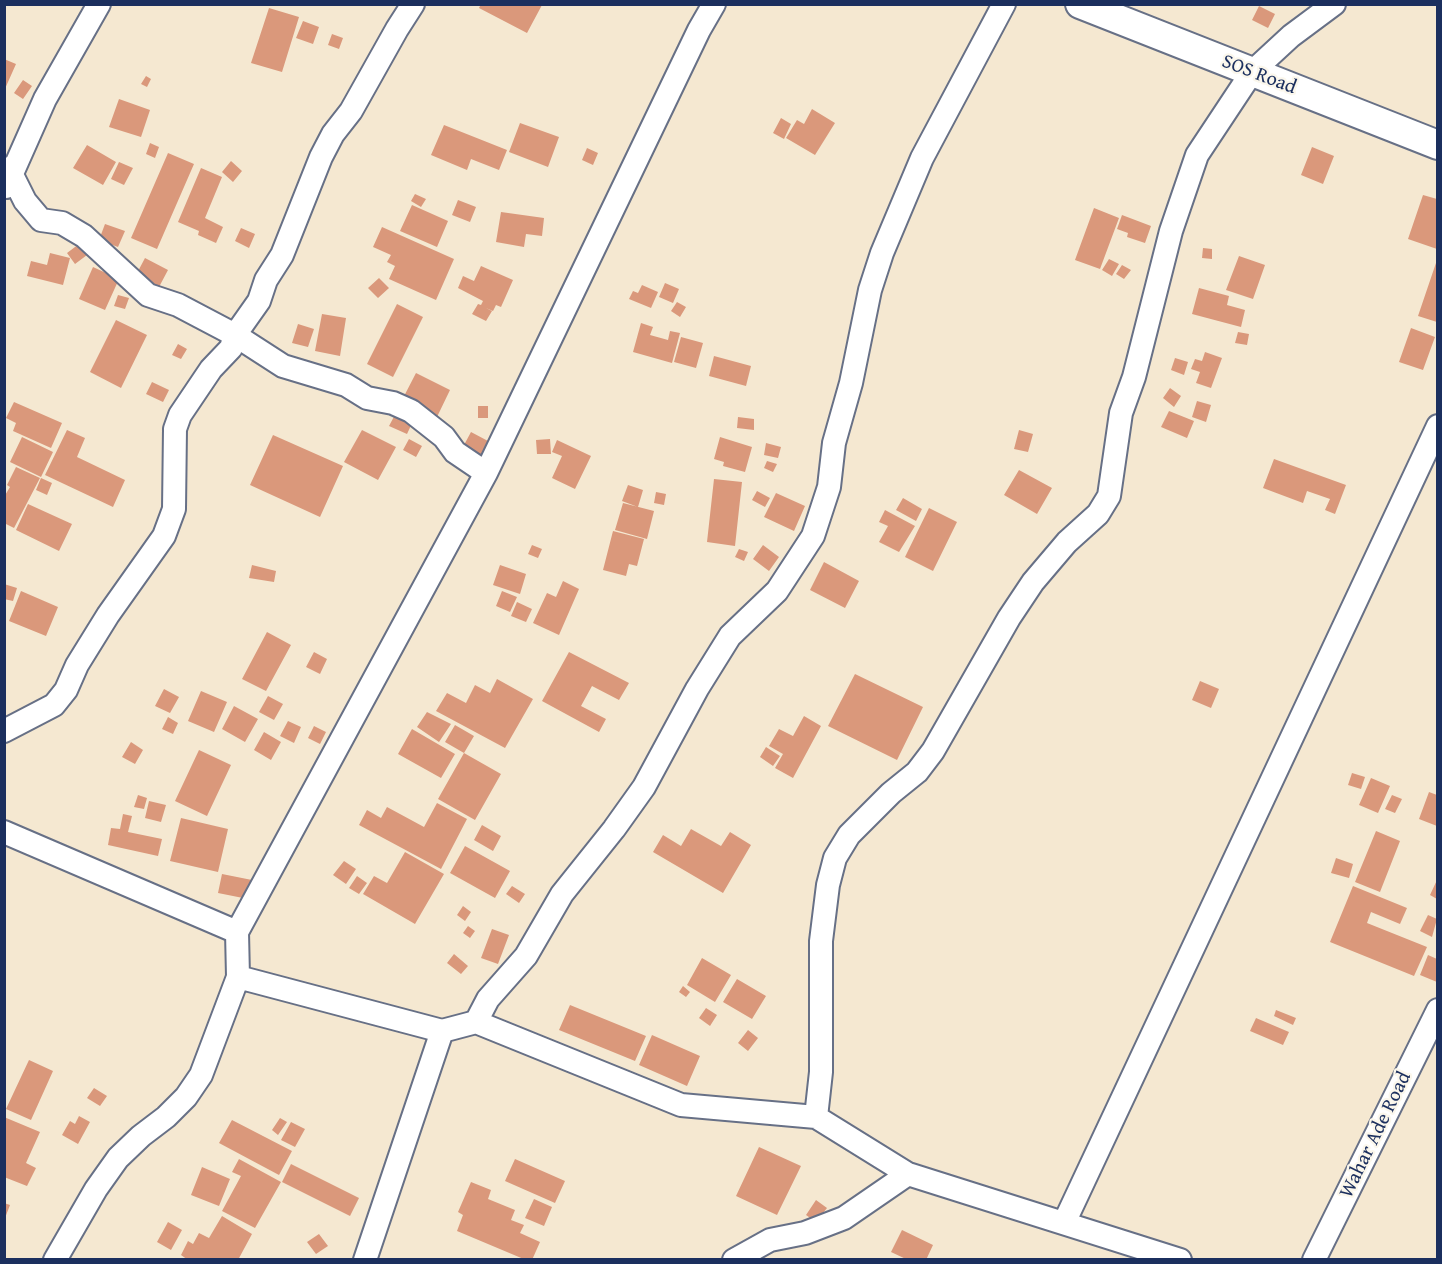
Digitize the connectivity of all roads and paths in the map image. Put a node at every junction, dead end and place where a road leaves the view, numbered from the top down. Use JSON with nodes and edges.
{"nodes":[{"id":1,"x":99,"y":4,"type":"edge"},
{"id":2,"x":413,"y":4,"type":"edge"},
{"id":3,"x":714,"y":4,"type":"edge"},
{"id":4,"x":1004,"y":4,"type":"edge"},
{"id":5,"x":1080,"y":4,"type":"edge"},
{"id":6,"x":1334,"y":4,"type":"edge"},
{"id":7,"x":1252,"y":72,"type":"junction"},
{"id":8,"x":1437,"y":145,"type":"edge"},
{"id":9,"x":7,"y":178,"type":"edge"},
{"id":10,"x":235,"y":335,"type":"junction"},
{"id":11,"x":1437,"y":426,"type":"edge"},
{"id":12,"x":486,"y":473,"type":"junction"},
{"id":13,"x":4,"y":731,"type":"edge"},
{"id":14,"x":4,"y":832,"type":"edge"},
{"id":15,"x":237,"y":932,"type":"junction"},
{"id":16,"x":238,"y":976,"type":"junction"},
{"id":17,"x":1437,"y":1010,"type":"edge"},
{"id":18,"x":476,"y":1022,"type":"junction"},
{"id":19,"x":442,"y":1031,"type":"junction"},
{"id":20,"x":816,"y":1117,"type":"junction"},
{"id":21,"x":908,"y":1174,"type":"junction"},
{"id":22,"x":1064,"y":1223,"type":"junction"},
{"id":23,"x":55,"y":1260,"type":"edge"},
{"id":24,"x":365,"y":1260,"type":"edge"},
{"id":25,"x":735,"y":1260,"type":"edge"},
{"id":26,"x":1180,"y":1260,"type":"edge"},
{"id":27,"x":1314,"y":1260,"type":"edge"}],
"edges":[{"from":1,"to":9,"type":"street"},
{"from":2,"to":10,"type":"street"},
{"from":3,"to":12,"type":"street"},
{"from":4,"to":18,"type":"street"},
{"from":5,"to":7,"type":"street","name":"SOS Road"},
{"from":6,"to":7,"type":"street"},
{"from":7,"to":8,"type":"street","name":"SOS Road"},
{"from":7,"to":20,"type":"street"},
{"from":9,"to":10,"type":"street"},
{"from":10,"to":12,"type":"street"},
{"from":10,"to":13,"type":"street"},
{"from":11,"to":22,"type":"street"},
{"from":12,"to":15,"type":"street"},
{"from":14,"to":15,"type":"street"},
{"from":15,"to":16,"type":"street"},
{"from":16,"to":19,"type":"street"},
{"from":16,"to":23,"type":"street"},
{"from":17,"to":27,"type":"street","name":"Wahar Ade Road"},
{"from":18,"to":19,"type":"street"},
{"from":18,"to":20,"type":"street"},
{"from":19,"to":24,"type":"street"},
{"from":20,"to":21,"type":"street"},
{"from":21,"to":22,"type":"street"},
{"from":21,"to":25,"type":"street"},
{"from":22,"to":26,"type":"street"}]}
